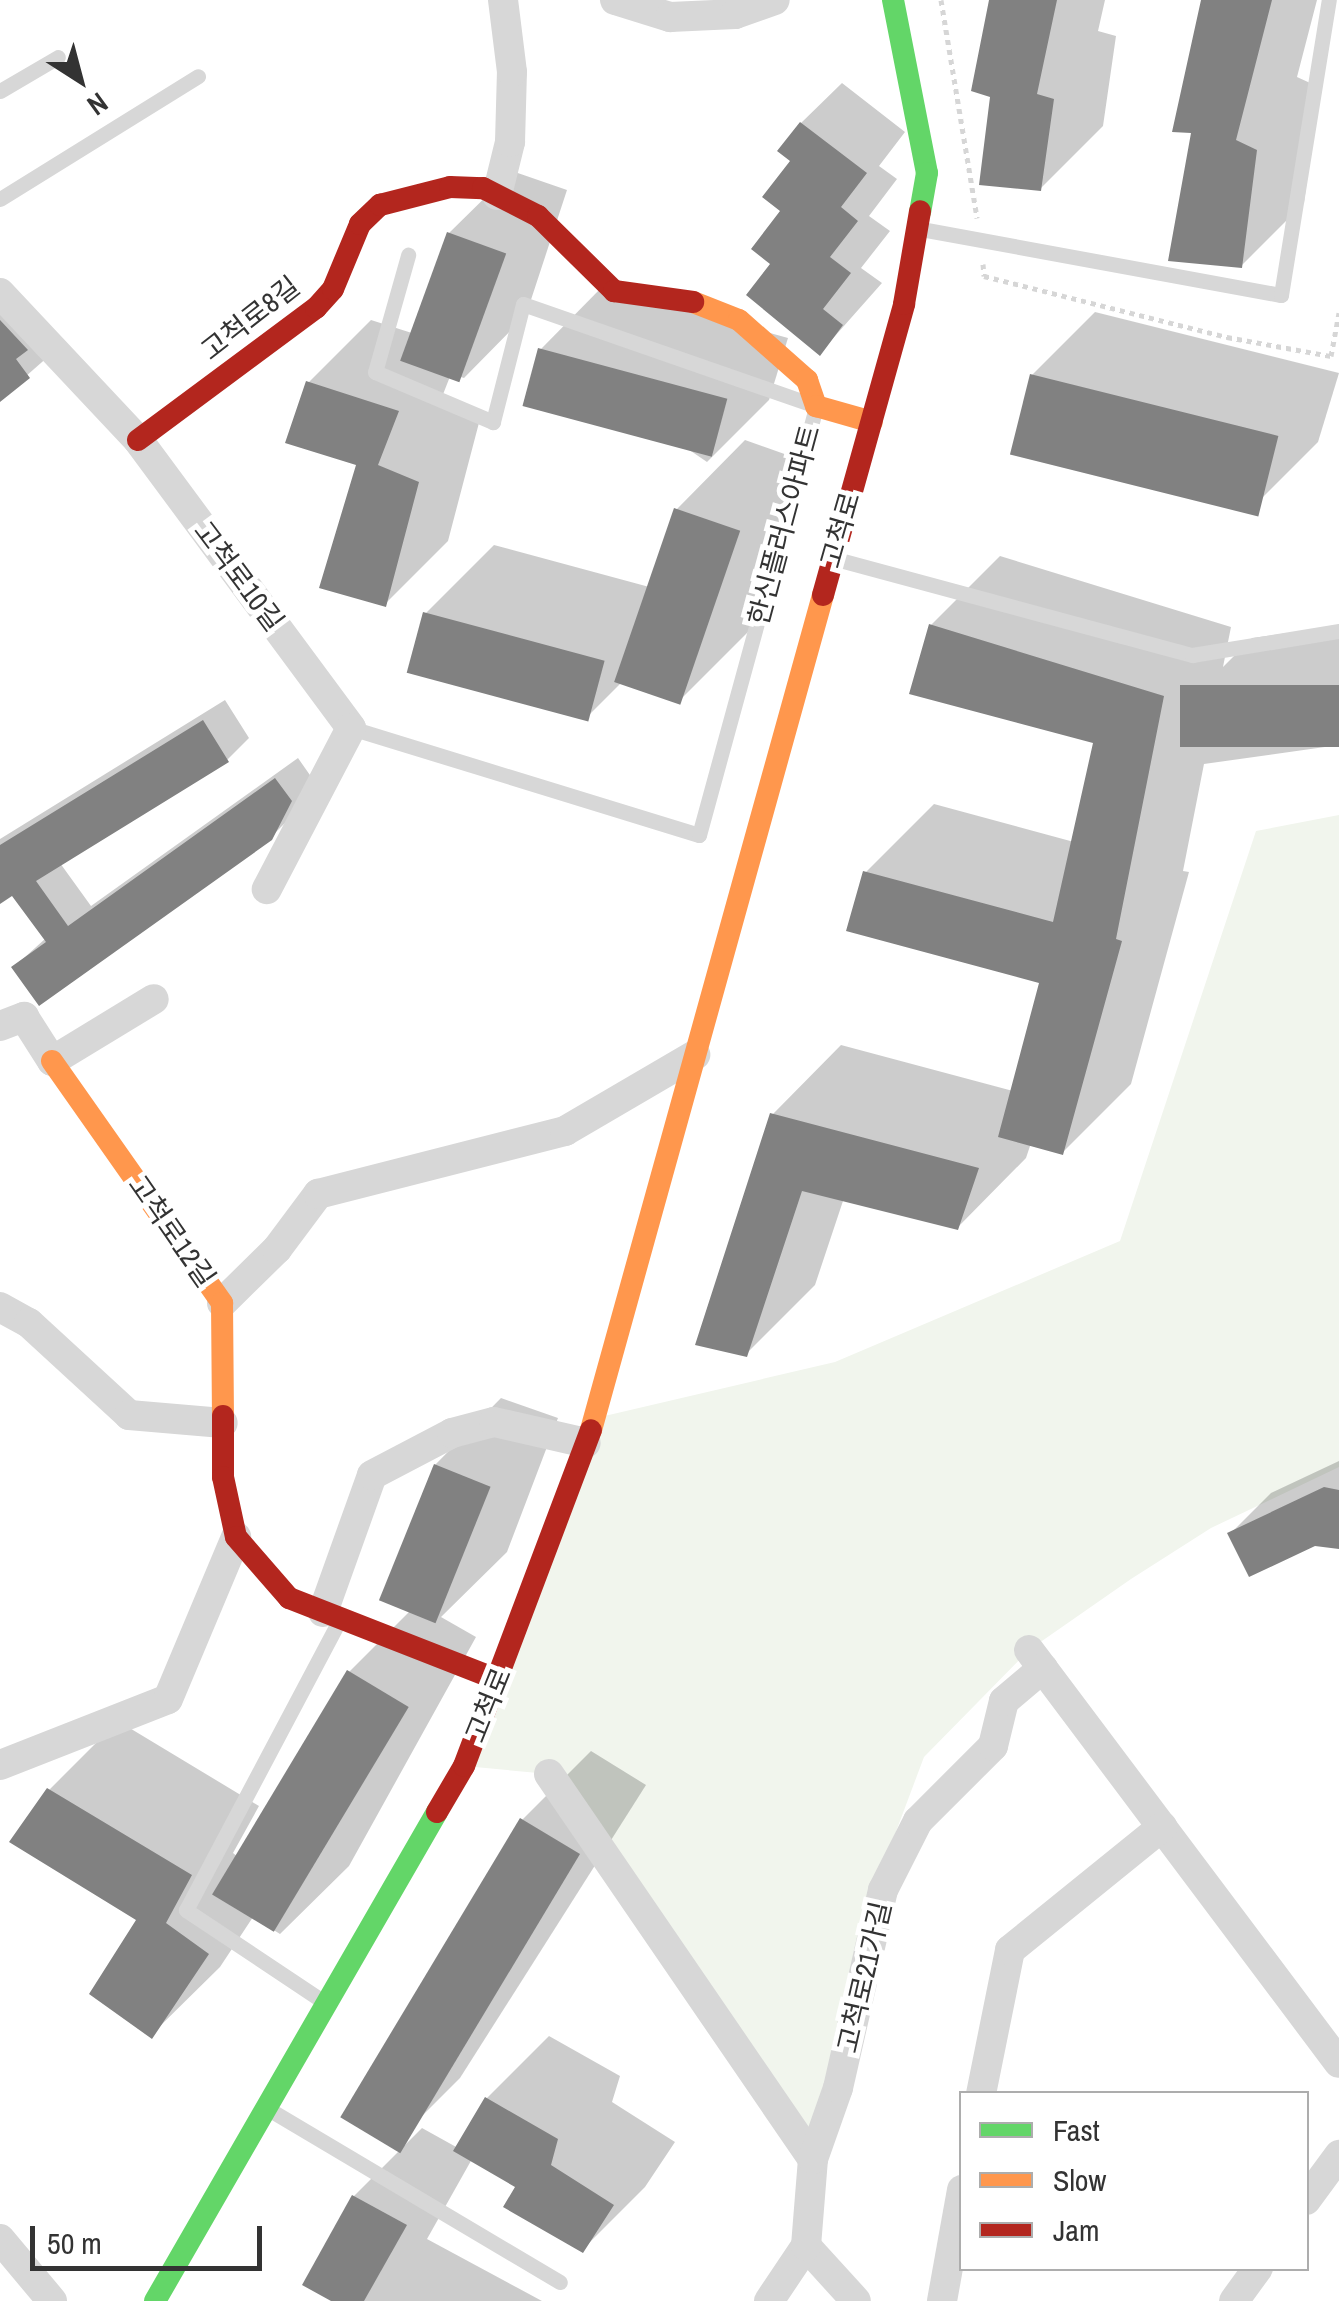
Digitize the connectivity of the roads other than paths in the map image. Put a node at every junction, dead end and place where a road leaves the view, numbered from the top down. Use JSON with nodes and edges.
{"nodes":[{"id":1,"x":503,"y":0,"type":"edge"},
{"id":2,"x":615,"y":0,"type":"edge"},
{"id":3,"x":775,"y":0,"type":"edge"},
{"id":4,"x":893,"y":0,"type":"edge"},
{"id":5,"x":1329,"y":0,"type":"edge"},
{"id":6,"x":58,"y":57,"type":"dead end"},
{"id":7,"x":198,"y":76,"type":"dead end"},
{"id":8,"x":0,"y":91,"type":"edge"},
{"id":9,"x":497,"y":195,"type":"junction"},
{"id":10,"x":0,"y":199,"type":"edge"},
{"id":11,"x":918,"y":228,"type":"junction"},
{"id":12,"x":408,"y":255,"type":"dead end"},
{"id":13,"x":0,"y":293,"type":"edge"},
{"id":14,"x":816,"y":406,"type":"junction"},
{"id":15,"x":872,"y":422,"type":"junction"},
{"id":16,"x":138,"y":440,"type":"junction"},
{"id":17,"x":832,"y":558,"type":"junction"},
{"id":18,"x":1339,"y":631,"type":"edge"},
{"id":19,"x":351,"y":728,"type":"junction"},
{"id":20,"x":267,"y":889,"type":"dead end"},
{"id":21,"x":154,"y":999,"type":"dead end"},
{"id":22,"x":0,"y":1026,"type":"edge"},
{"id":23,"x":696,"y":1054,"type":"junction"},
{"id":24,"x":52,"y":1061,"type":"junction"},
{"id":25,"x":222,"y":1303,"type":"junction"},
{"id":26,"x":0,"y":1307,"type":"edge"},
{"id":27,"x":223,"y":1423,"type":"junction"},
{"id":28,"x":586,"y":1443,"type":"junction"},
{"id":29,"x":236,"y":1537,"type":"junction"},
{"id":30,"x":332,"y":1615,"type":"junction"},
{"id":31,"x":498,"y":1680,"type":"junction"},
{"id":32,"x":0,"y":1764,"type":"edge"},
{"id":33,"x":549,"y":1774,"type":"dead end"},
{"id":34,"x":1162,"y":1827,"type":"junction"},
{"id":35,"x":327,"y":2004,"type":"junction"},
{"id":36,"x":1339,"y":2063,"type":"edge"},
{"id":37,"x":982,"y":2091,"type":"edge"},
{"id":38,"x":267,"y":2108,"type":"junction"},
{"id":39,"x":813,"y":2159,"type":"junction"},
{"id":40,"x":1338,"y":2159,"type":"edge"},
{"id":41,"x":1309,"y":2196,"type":"edge"},
{"id":42,"x":959,"y":2206,"type":"edge"},
{"id":43,"x":0,"y":2240,"type":"edge"},
{"id":44,"x":806,"y":2246,"type":"junction"},
{"id":45,"x":1256,"y":2271,"type":"edge"},
{"id":46,"x":560,"y":2282,"type":"dead end"},
{"id":47,"x":52,"y":2301,"type":"edge"},
{"id":48,"x":155,"y":2301,"type":"edge"},
{"id":49,"x":769,"y":2301,"type":"edge"},
{"id":50,"x":856,"y":2301,"type":"edge"},
{"id":51,"x":942,"y":2301,"type":"edge"},
{"id":52,"x":1234,"y":2301,"type":"edge"}],
"edges":[{"from":1,"to":9,"type":"street"},
{"from":2,"to":3,"type":"street"},
{"from":4,"to":11,"type":"main road","name":"고척로"},
{"from":5,"to":11,"type":"lane"},
{"from":6,"to":8,"type":"lane"},
{"from":7,"to":10,"type":"lane"},
{"from":9,"to":14,"type":"main road","name":"고척로8길"},
{"from":9,"to":16,"type":"main road","name":"고척로8길"},
{"from":11,"to":15,"type":"main road","name":"고척로"},
{"from":12,"to":14,"type":"lane","name":"한신플러스아파트"},
{"from":13,"to":16,"type":"street","name":"고척로10길"},
{"from":14,"to":15,"type":"main road"},
{"from":14,"to":19,"type":"lane","name":"한신플러스아파트"},
{"from":15,"to":17,"type":"main road","name":"고척로"},
{"from":16,"to":19,"type":"street","name":"고척로10길"},
{"from":17,"to":18,"type":"lane"},
{"from":17,"to":23,"type":"main road","name":"고척로"},
{"from":19,"to":20,"type":"street"},
{"from":21,"to":24,"type":"street"},
{"from":22,"to":24,"type":"street","name":"고척로12길"},
{"from":23,"to":25,"type":"street"},
{"from":23,"to":28,"type":"main road","name":"고척로"},
{"from":24,"to":25,"type":"main road","name":"고척로12길"},
{"from":25,"to":27,"type":"main road","name":"고척로12길"},
{"from":26,"to":27,"type":"street"},
{"from":27,"to":29,"type":"main road","name":"고척로12길"},
{"from":28,"to":30,"type":"street"},
{"from":28,"to":31,"type":"main road","name":"고척로"},
{"from":29,"to":30,"type":"main road","name":"고척로12길"},
{"from":29,"to":32,"type":"street"},
{"from":30,"to":31,"type":"main road","name":"고척로12길"},
{"from":30,"to":35,"type":"lane"},
{"from":31,"to":35,"type":"main road","name":"고척로"},
{"from":33,"to":39,"type":"street"},
{"from":34,"to":36,"type":"street","name":"고척로21가길"},
{"from":34,"to":37,"type":"street"},
{"from":34,"to":39,"type":"street","name":"고척로21가길"},
{"from":35,"to":38,"type":"main road","name":"고척로"},
{"from":38,"to":46,"type":"lane"},
{"from":38,"to":48,"type":"main road","name":"고척로"},
{"from":39,"to":44,"type":"street","name":"고척로21가길"},
{"from":40,"to":41,"type":"street"},
{"from":42,"to":51,"type":"street"},
{"from":43,"to":47,"type":"street"},
{"from":44,"to":49,"type":"street","name":"고척로21가길"},
{"from":44,"to":50,"type":"street"},
{"from":45,"to":52,"type":"street"}]}
